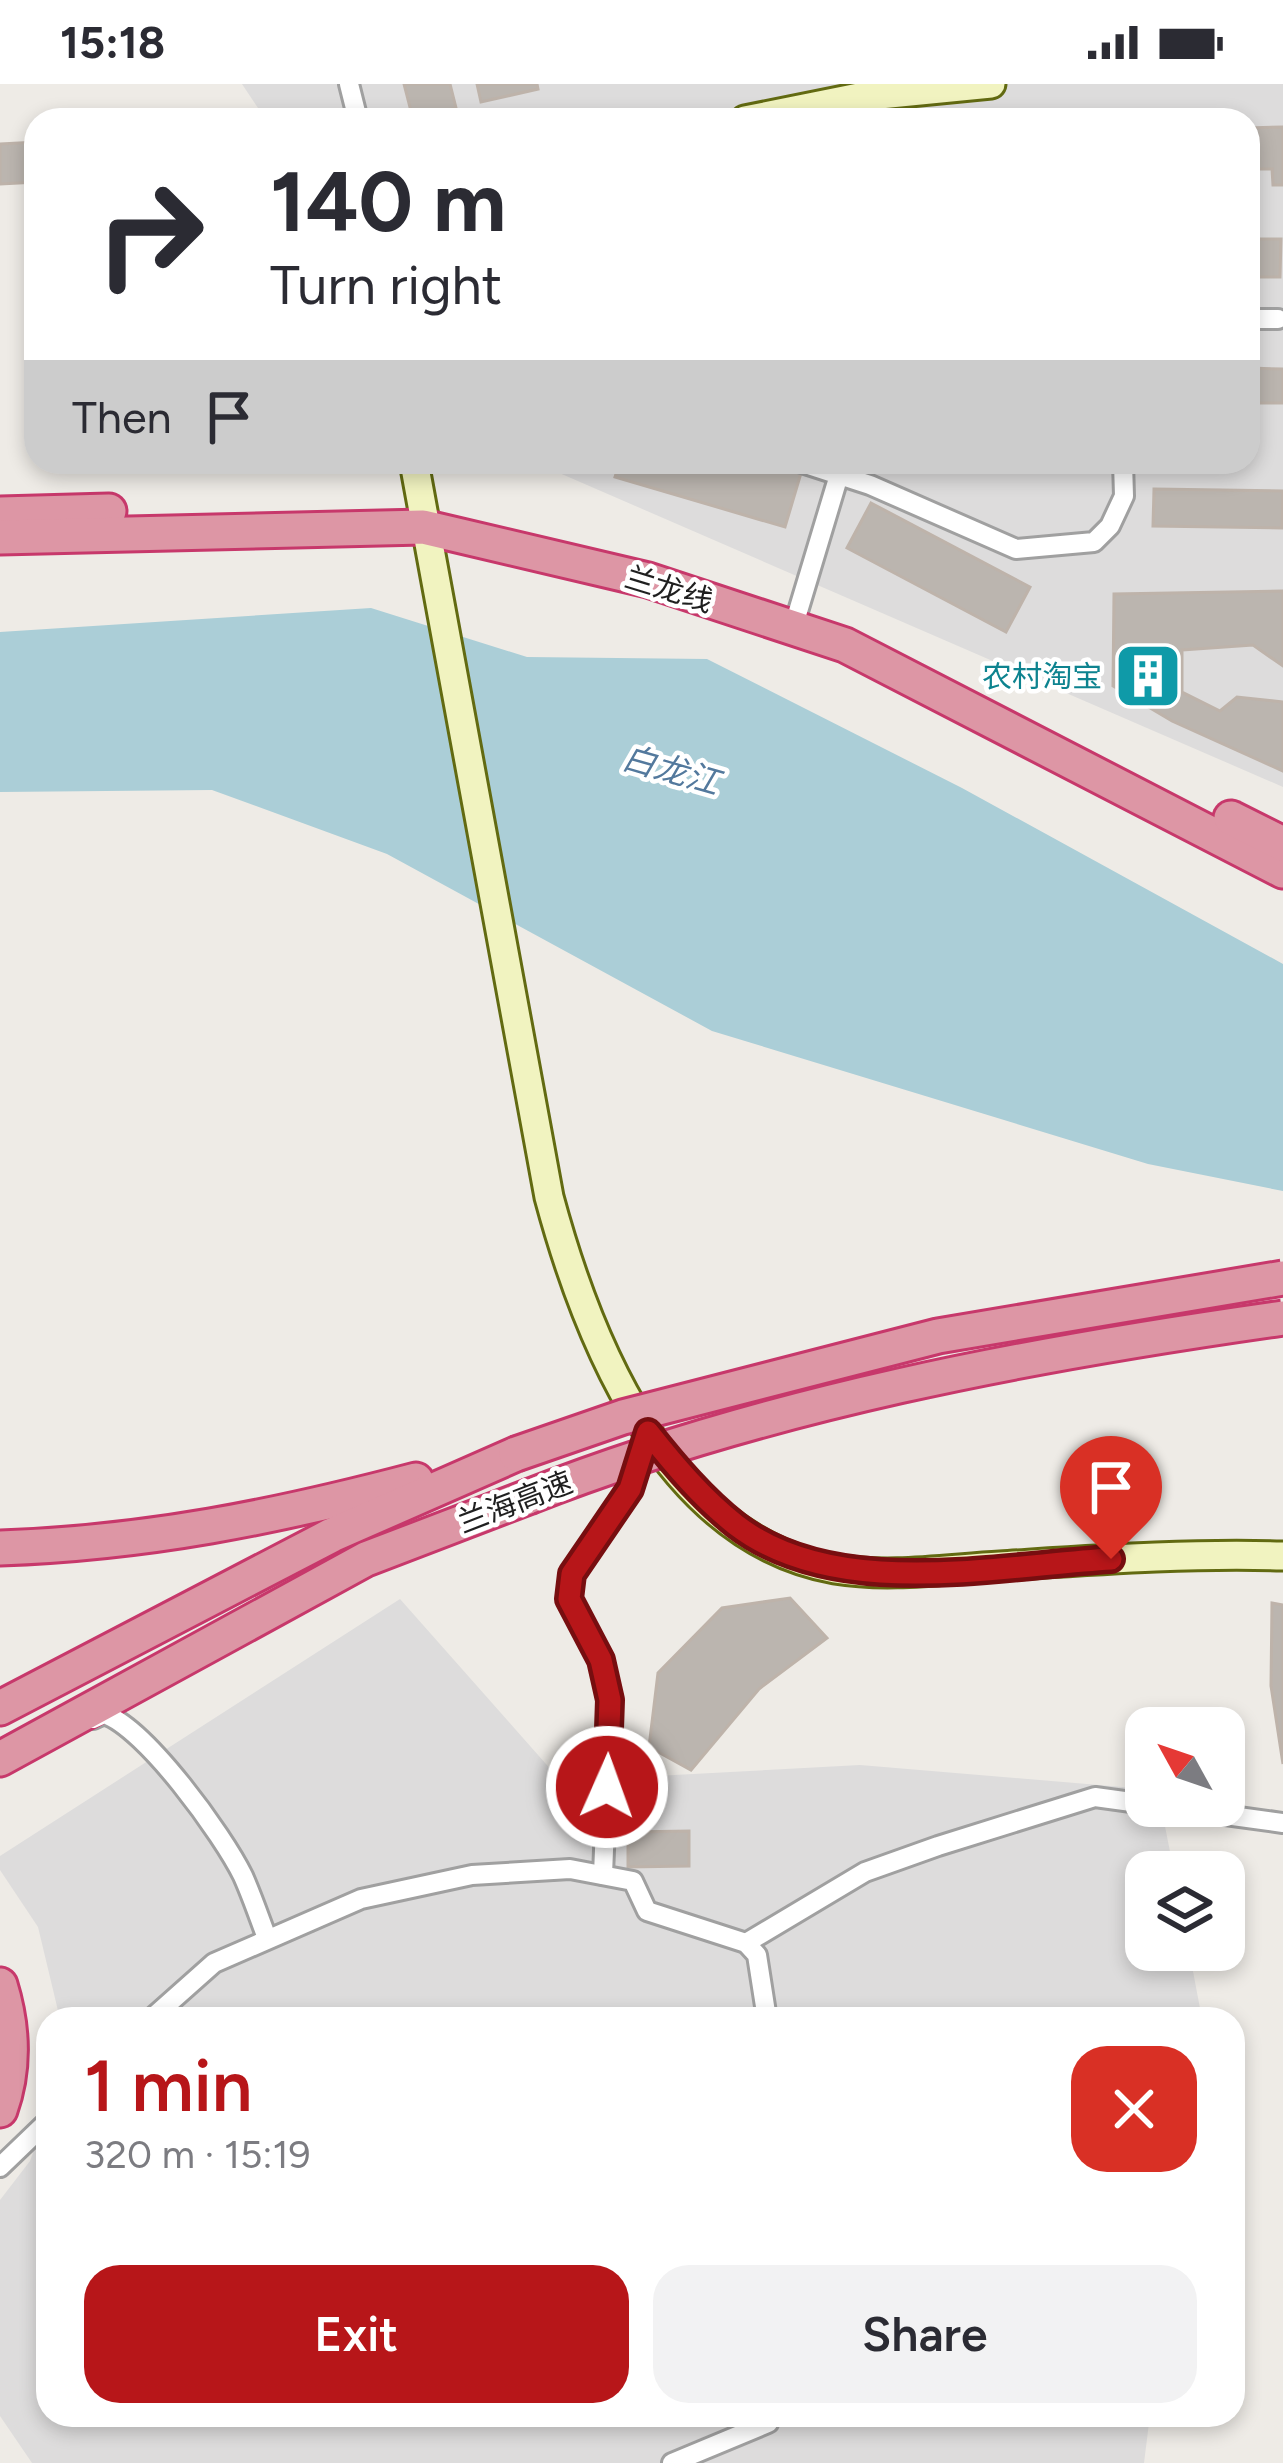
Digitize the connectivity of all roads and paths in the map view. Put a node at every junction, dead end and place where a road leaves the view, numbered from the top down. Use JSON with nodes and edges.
{"nodes":[{"id":1,"x":991,"y":84,"type":"edge"},
{"id":2,"x":804,"y":108,"type":"edge"},
{"id":3,"x":1260,"y":319,"type":"edge"},
{"id":4,"x":1278,"y":319,"type":"dead end"},
{"id":5,"x":416,"y":474,"type":"edge"},
{"id":6,"x":835,"y":474,"type":"edge"},
{"id":7,"x":1123,"y":474,"type":"edge"},
{"id":8,"x":838,"y":475,"type":"junction"},
{"id":9,"x":0,"y":514,"type":"edge"},
{"id":10,"x":422,"y":516,"type":"junction"},
{"id":11,"x":0,"y":537,"type":"edge"},
{"id":12,"x":796,"y":618,"type":"junction"},
{"id":13,"x":1283,"y":844,"type":"edge"},
{"id":14,"x":1283,"y":871,"type":"edge"},
{"id":15,"x":1283,"y":1278,"type":"edge"},
{"id":16,"x":1283,"y":1318,"type":"edge"},
{"id":17,"x":648,"y":1432,"type":"junction"},
{"id":18,"x":516,"y":1454,"type":"junction"},
{"id":19,"x":0,"y":1548,"type":"edge"},
{"id":20,"x":1283,"y":1556,"type":"edge"},
{"id":21,"x":0,"y":1708,"type":"edge"},
{"id":22,"x":38,"y":1745,"type":"dead end"},
{"id":23,"x":0,"y":1759,"type":"edge"},
{"id":24,"x":1125,"y":1801,"type":"edge"},
{"id":25,"x":1245,"y":1818,"type":"edge"},
{"id":26,"x":1283,"y":1823,"type":"edge"},
{"id":27,"x":603,"y":1875,"type":"junction"},
{"id":28,"x":267,"y":1938,"type":"junction"},
{"id":29,"x":746,"y":1943,"type":"junction"},
{"id":30,"x":0,"y":1985,"type":"edge"},
{"id":31,"x":164,"y":2007,"type":"edge"},
{"id":32,"x":764,"y":2007,"type":"edge"},
{"id":33,"x":0,"y":2110,"type":"edge"},
{"id":34,"x":36,"y":2132,"type":"edge"},
{"id":35,"x":0,"y":2167,"type":"edge"},
{"id":36,"x":758,"y":2427,"type":"edge"},
{"id":37,"x":672,"y":2463,"type":"edge"}],
"edges":[{"from":1,"to":2,"type":"street"},
{"from":3,"to":4,"type":"street"},
{"from":5,"to":10,"type":"street"},
{"from":6,"to":8,"type":"street"},
{"from":7,"to":8,"type":"street"},
{"from":8,"to":12,"type":"street"},
{"from":9,"to":10,"type":"highway","name":"兰龙线"},
{"from":10,"to":11,"type":"highway","name":"兰龙线"},
{"from":10,"to":12,"type":"highway","name":"兰龙线"},
{"from":10,"to":17,"type":"street"},
{"from":12,"to":13,"type":"highway","name":"兰龙线"},
{"from":12,"to":14,"type":"highway","name":"兰龙线"},
{"from":15,"to":18,"type":"highway","name":"兰海高速","bridge":true},
{"from":16,"to":23,"type":"highway","name":"兰海高速","bridge":true},
{"from":17,"to":20,"type":"street"},
{"from":17,"to":27,"type":"street"},
{"from":18,"to":19,"type":"highway"},
{"from":18,"to":21,"type":"highway","name":"兰海高速"},
{"from":22,"to":28,"type":"street"},
{"from":24,"to":29,"type":"street"},
{"from":25,"to":26,"type":"street"},
{"from":27,"to":28,"type":"street"},
{"from":27,"to":29,"type":"street"},
{"from":28,"to":31,"type":"street"},
{"from":29,"to":32,"type":"street"},
{"from":30,"to":33,"type":"highway"},
{"from":34,"to":35,"type":"street"},
{"from":36,"to":37,"type":"street"}]}
